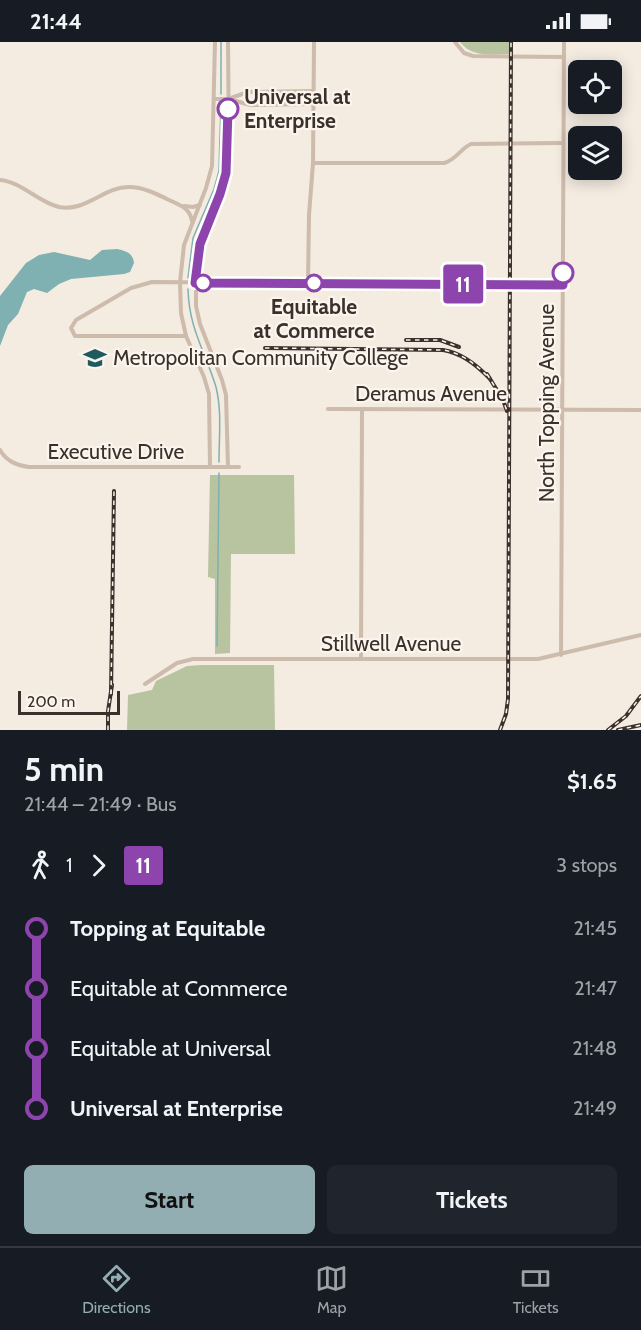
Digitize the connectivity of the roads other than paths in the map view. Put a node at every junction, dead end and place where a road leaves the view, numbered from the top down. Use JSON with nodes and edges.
{"nodes":[{"id":1,"x":215,"y":42,"type":"edge"},
{"id":2,"x":228,"y":42,"type":"edge"},
{"id":3,"x":314,"y":42,"type":"edge"},
{"id":4,"x":455,"y":42,"type":"edge"},
{"id":5,"x":564,"y":42,"type":"edge"},
{"id":6,"x":564,"y":57,"type":"junction"},
{"id":7,"x":313,"y":91,"type":"junction"},
{"id":8,"x":214,"y":99,"type":"junction"},
{"id":9,"x":228,"y":99,"type":"junction"},
{"id":10,"x":313,"y":105,"type":"junction"},
{"id":11,"x":563,"y":143,"type":"junction"},
{"id":12,"x":313,"y":163,"type":"junction"},
{"id":13,"x":0,"y":180,"type":"edge"},
{"id":14,"x":180,"y":205,"type":"junction"},
{"id":15,"x":200,"y":205,"type":"junction"},
{"id":16,"x":192,"y":223,"type":"junction"},
{"id":17,"x":180,"y":282,"type":"junction"},
{"id":18,"x":195,"y":283,"type":"junction"},
{"id":19,"x":308,"y":283,"type":"junction"},
{"id":20,"x":563,"y":285,"type":"junction"},
{"id":21,"x":186,"y":336,"type":"junction"},
{"id":22,"x":328,"y":409,"type":"dead end"},
{"id":23,"x":363,"y":409,"type":"junction"},
{"id":24,"x":562,"y":410,"type":"junction"},
{"id":25,"x":641,"y":410,"type":"edge"},
{"id":26,"x":0,"y":450,"type":"edge"},
{"id":27,"x":210,"y":467,"type":"junction"},
{"id":28,"x":228,"y":467,"type":"junction"},
{"id":29,"x":239,"y":467,"type":"dead end"},
{"id":30,"x":641,"y":635,"type":"edge"},
{"id":31,"x":561,"y":656,"type":"junction"},
{"id":32,"x":361,"y":658,"type":"junction"},
{"id":33,"x":145,"y":684,"type":"dead end"}],
"edges":[{"from":1,"to":8,"type":"street"},
{"from":2,"to":9,"type":"street"},
{"from":3,"to":7,"type":"street"},
{"from":4,"to":6,"type":"street"},
{"from":5,"to":6,"type":"street","name":"North Topping Avenue"},
{"from":6,"to":11,"type":"street","name":"North Topping Avenue"},
{"from":7,"to":9,"type":"street"},
{"from":7,"to":10,"type":"street"},
{"from":8,"to":9,"type":"street"},
{"from":8,"to":15,"type":"street"},
{"from":9,"to":10,"type":"street"},
{"from":9,"to":18,"type":"street"},
{"from":10,"to":12,"type":"street"},
{"from":11,"to":12,"type":"street"},
{"from":11,"to":20,"type":"street","name":"North Topping Avenue"},
{"from":12,"to":19,"type":"street"},
{"from":13,"to":14,"type":"street"},
{"from":14,"to":15,"type":"street"},
{"from":14,"to":16,"type":"street"},
{"from":15,"to":16,"type":"street"},
{"from":16,"to":17,"type":"street"},
{"from":17,"to":18,"type":"street"},
{"from":17,"to":21,"type":"street"},
{"from":17,"to":21,"type":"street"},
{"from":18,"to":19,"type":"street"},
{"from":18,"to":28,"type":"street"},
{"from":19,"to":20,"type":"street"},
{"from":20,"to":24,"type":"street","name":"North Topping Avenue"},
{"from":21,"to":27,"type":"street"},
{"from":22,"to":23,"type":"street","name":"Deramus Avenue"},
{"from":23,"to":24,"type":"street","name":"Deramus Avenue"},
{"from":23,"to":32,"type":"street"},
{"from":24,"to":25,"type":"street","name":"Deramus Avenue"},
{"from":24,"to":31,"type":"street","name":"North Topping Avenue"},
{"from":26,"to":27,"type":"street","name":"Executive Drive"},
{"from":27,"to":28,"type":"street","name":"Executive Drive"},
{"from":28,"to":29,"type":"street","name":"Executive Drive"},
{"from":30,"to":31,"type":"street","name":"Stillwell Avenue"},
{"from":31,"to":32,"type":"street","name":"Stillwell Avenue"},
{"from":32,"to":33,"type":"street","name":"Stillwell Avenue"}]}
